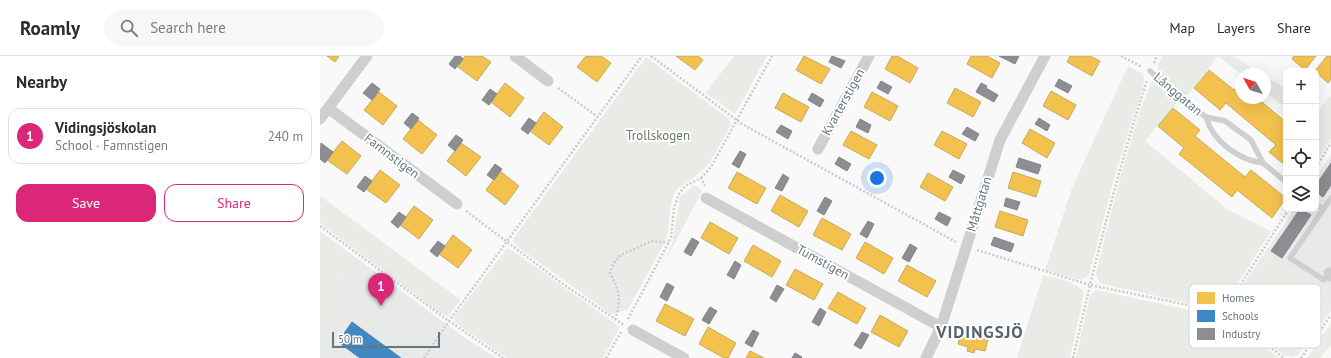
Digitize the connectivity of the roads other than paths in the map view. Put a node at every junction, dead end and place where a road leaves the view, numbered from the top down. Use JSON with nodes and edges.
{"nodes":[{"id":1,"x":367,"y":56,"type":"edge"},
{"id":2,"x":515,"y":56,"type":"edge"},
{"id":3,"x":869,"y":56,"type":"edge"},
{"id":4,"x":1045,"y":56,"type":"edge"},
{"id":5,"x":1150,"y":71,"type":"road end"},
{"id":6,"x":548,"y":81,"type":"road end"},
{"id":7,"x":328,"y":108,"type":"junction"},
{"id":8,"x":1206,"y":117,"type":"junction"},
{"id":9,"x":320,"y":119,"type":"edge"},
{"id":10,"x":818,"y":149,"type":"dead end"},
{"id":11,"x":1263,"y":163,"type":"junction"},
{"id":12,"x":1283,"y":180,"type":"edge"},
{"id":13,"x":706,"y":198,"type":"road end"},
{"id":14,"x":1331,"y":198,"type":"edge"},
{"id":15,"x":457,"y":204,"type":"road end"},
{"id":16,"x":1319,"y":206,"type":"edge"},
{"id":17,"x":1323,"y":209,"type":"junction"},
{"id":18,"x":1330,"y":273,"type":"edge"},
{"id":19,"x":941,"y":327,"type":"junction"},
{"id":20,"x":629,"y":328,"type":"road end"},
{"id":21,"x":684,"y":358,"type":"edge"},
{"id":22,"x":926,"y":358,"type":"edge"}],
"edges":[{"from":1,"to":7,"type":"street"},
{"from":2,"to":6,"type":"street"},
{"from":3,"to":10,"type":"street","name":"Kvarterstigen"},
{"from":4,"to":19,"type":"street","name":"Måttgatan"},
{"from":5,"to":8,"type":"lane","name":"Långgatan"},
{"from":7,"to":9,"type":"street"},
{"from":7,"to":15,"type":"street","name":"Famnstigen"},
{"from":8,"to":11,"type":"lane","name":"Långgatan"},
{"from":8,"to":11,"type":"lane","name":"Långgatan"},
{"from":11,"to":12,"type":"lane","name":"Långgatan"},
{"from":13,"to":19,"type":"street","name":"Tumstigen"},
{"from":14,"to":17,"type":"lane"},
{"from":16,"to":17,"type":"lane"},
{"from":17,"to":18,"type":"lane"},
{"from":19,"to":22,"type":"street","name":"Måttgatan"},
{"from":20,"to":21,"type":"street"}]}
